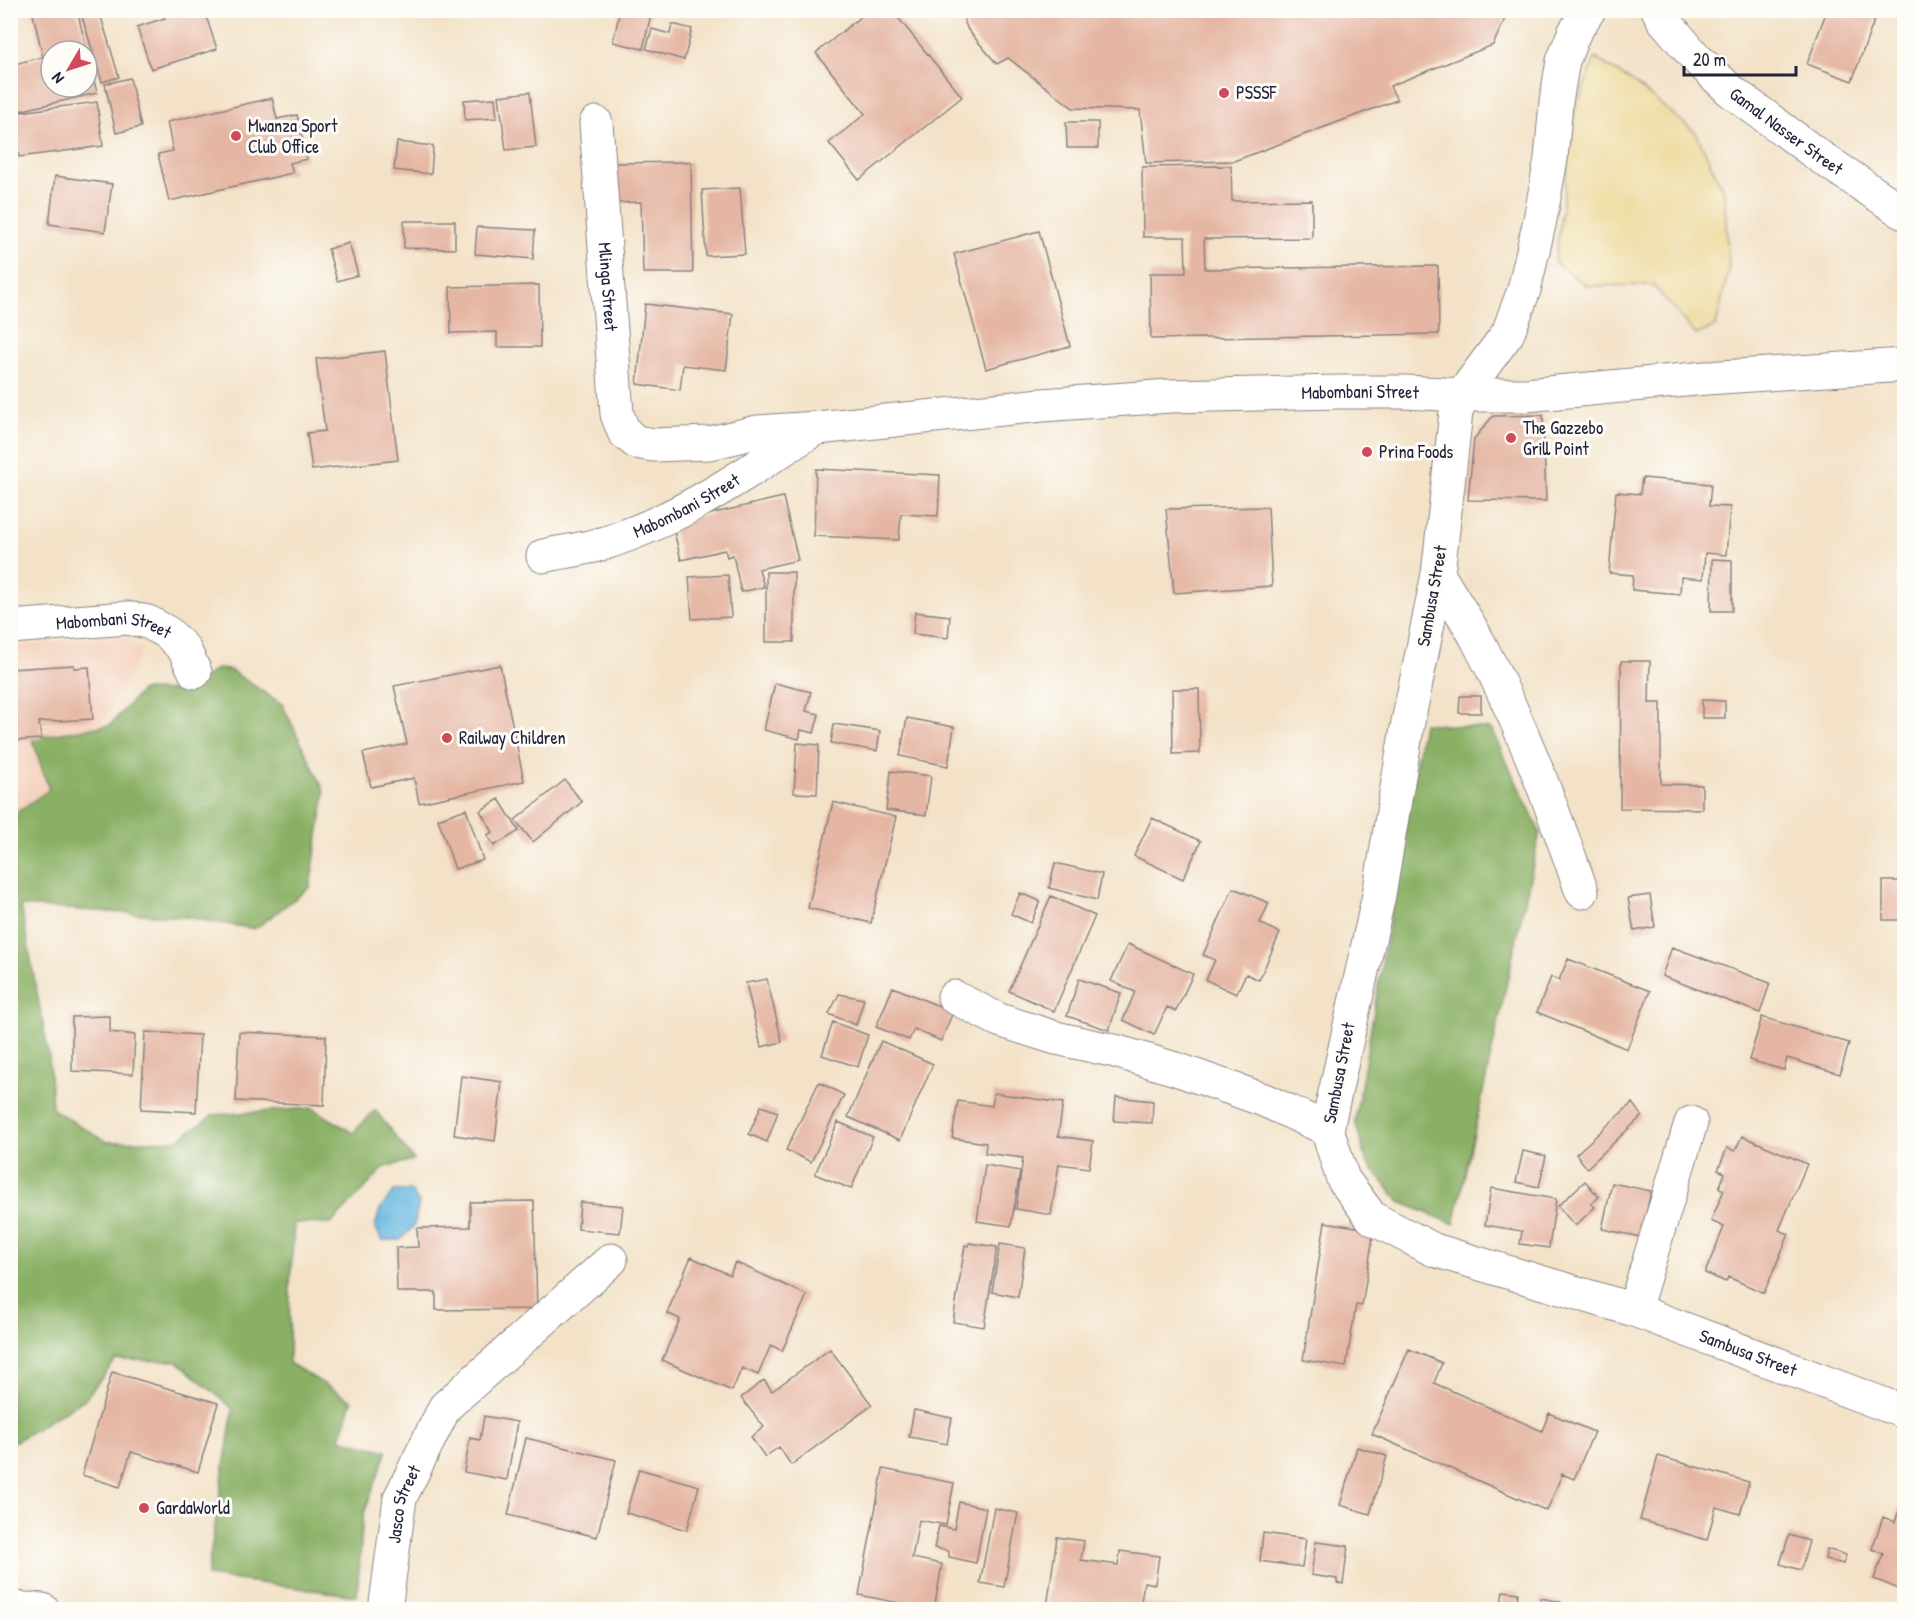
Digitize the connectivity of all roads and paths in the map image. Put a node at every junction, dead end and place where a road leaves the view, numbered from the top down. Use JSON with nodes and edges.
{"nodes":[{"id":1,"x":1589,"y":10,"type":"edge"},
{"id":2,"x":1658,"y":10,"type":"edge"},
{"id":3,"x":596,"y":123,"type":"dead end"},
{"id":4,"x":1905,"y":213,"type":"edge"},
{"id":5,"x":1905,"y":365,"type":"edge"},
{"id":6,"x":1462,"y":395,"type":"junction"},
{"id":7,"x":817,"y":428,"type":"junction"},
{"id":8,"x":636,"y":442,"type":"joint"},
{"id":9,"x":710,"y":443,"type":"junction"},
{"id":10,"x":733,"y":481,"type":"junction"},
{"id":11,"x":543,"y":556,"type":"dead end"},
{"id":12,"x":1438,"y":574,"type":"junction"},
{"id":13,"x":10,"y":627,"type":"edge"},
{"id":14,"x":195,"y":672,"type":"dead end"},
{"id":15,"x":1582,"y":892,"type":"dead end"},
{"id":16,"x":954,"y":997,"type":"dead end"},
{"id":17,"x":1691,"y":1123,"type":"dead end"},
{"id":18,"x":1327,"y":1129,"type":"junction"},
{"id":19,"x":611,"y":1260,"type":"dead end"},
{"id":20,"x":1634,"y":1310,"type":"junction"},
{"id":21,"x":1905,"y":1412,"type":"edge"},
{"id":22,"x":10,"y":1608,"type":"edge"},
{"id":23,"x":43,"y":1610,"type":"edge"},
{"id":24,"x":385,"y":1610,"type":"edge"}],
"edges":[{"from":1,"to":6,"type":"street"},
{"from":2,"to":4,"type":"street","name":"Gamal Nasser Street"},
{"from":3,"to":8,"type":"street","name":"Mlinga Street"},
{"from":5,"to":6,"type":"street","name":"Mabombani Street"},
{"from":6,"to":7,"type":"street","name":"Mabombani Street"},
{"from":6,"to":12,"type":"street","name":"Sambusa Street"},
{"from":7,"to":9,"type":"street","name":"Mabombani Street"},
{"from":7,"to":10,"type":"street","name":"Mabombani Street"},
{"from":8,"to":9,"type":"street","name":"Mabombani Street"},
{"from":9,"to":10,"type":"street"},
{"from":10,"to":11,"type":"street","name":"Mabombani Street"},
{"from":12,"to":15,"type":"street"},
{"from":12,"to":18,"type":"street","name":"Sambusa Street"},
{"from":13,"to":14,"type":"street","name":"Mabombani Street"},
{"from":16,"to":18,"type":"street"},
{"from":17,"to":20,"type":"street"},
{"from":18,"to":20,"type":"street","name":"Sambusa Street"},
{"from":19,"to":24,"type":"street","name":"Jasco Street"},
{"from":20,"to":21,"type":"street","name":"Sambusa Street"},
{"from":22,"to":23,"type":"street"}]}
